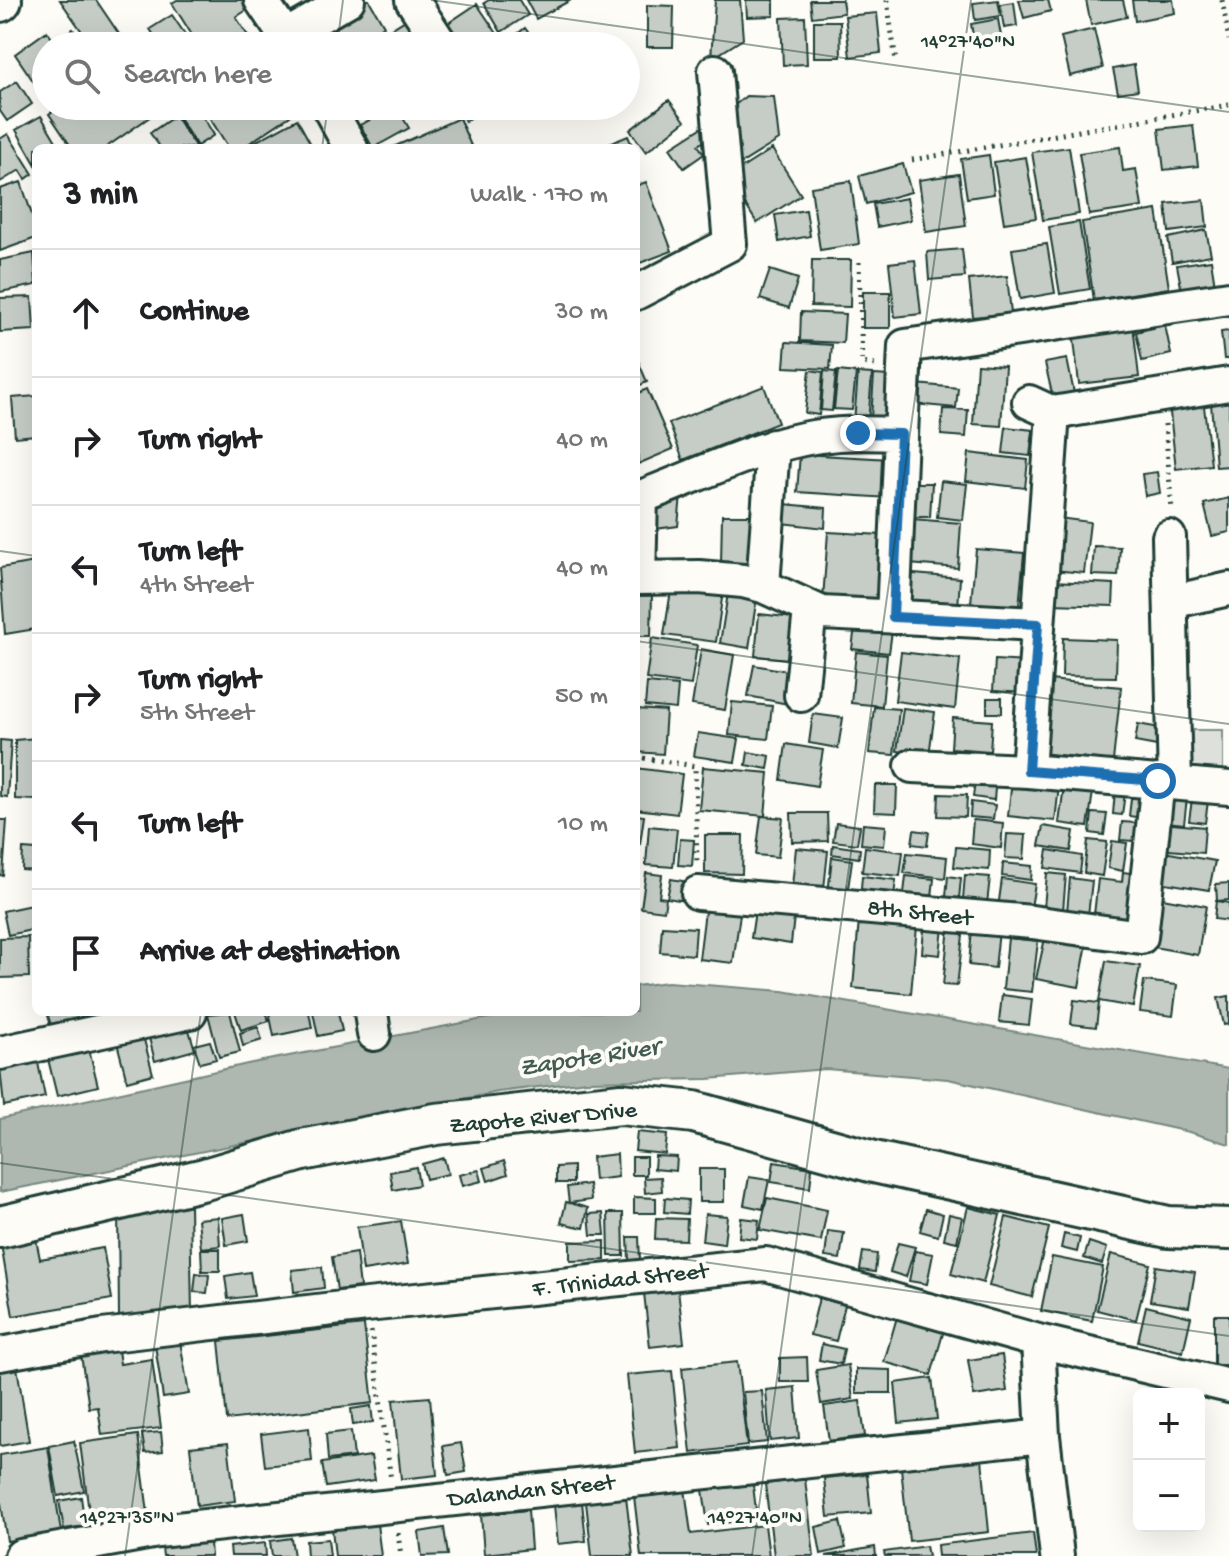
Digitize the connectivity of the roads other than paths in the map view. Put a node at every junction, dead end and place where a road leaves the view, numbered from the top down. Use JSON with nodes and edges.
{"nodes":[{"id":1,"x":261,"y":0,"type":"edge"},
{"id":2,"x":348,"y":0,"type":"edge"},
{"id":3,"x":412,"y":0,"type":"edge"},
{"id":4,"x":283,"y":32,"type":"edge"},
{"id":5,"x":302,"y":32,"type":"edge"},
{"id":6,"x":433,"y":32,"type":"edge"},
{"id":7,"x":715,"y":71,"type":"dead end"},
{"id":8,"x":336,"y":120,"type":"edge"},
{"id":9,"x":349,"y":144,"type":"edge"},
{"id":10,"x":640,"y":291,"type":"edge"},
{"id":11,"x":1229,"y":298,"type":"edge"},
{"id":12,"x":1229,"y":384,"type":"edge"},
{"id":13,"x":901,"y":434,"type":"junction"},
{"id":14,"x":773,"y":446,"type":"junction"},
{"id":15,"x":640,"y":524,"type":"edge"},
{"id":16,"x":1169,"y":537,"type":"road end"},
{"id":17,"x":640,"y":578,"type":"edge"},
{"id":18,"x":763,"y":586,"type":"junction"},
{"id":19,"x":1229,"y":589,"type":"edge"},
{"id":20,"x":1171,"y":602,"type":"junction"},
{"id":21,"x":810,"y":610,"type":"junction"},
{"id":22,"x":893,"y":617,"type":"junction"},
{"id":23,"x":1038,"y":624,"type":"junction"},
{"id":24,"x":801,"y":695,"type":"dead end"},
{"id":25,"x":912,"y":766,"type":"dead end"},
{"id":26,"x":1028,"y":771,"type":"junction"},
{"id":27,"x":1167,"y":782,"type":"junction"},
{"id":28,"x":1229,"y":788,"type":"edge"},
{"id":29,"x":698,"y":893,"type":"road end"},
{"id":30,"x":171,"y":1016,"type":"edge"},
{"id":31,"x":0,"y":1053,"type":"edge"},
{"id":32,"x":0,"y":1227,"type":"edge"},
{"id":33,"x":1229,"y":1229,"type":"edge"},
{"id":34,"x":1038,"y":1341,"type":"junction"},
{"id":35,"x":0,"y":1354,"type":"edge"},
{"id":36,"x":1229,"y":1386,"type":"edge"},
{"id":37,"x":1043,"y":1436,"type":"junction"},
{"id":38,"x":21,"y":1556,"type":"edge"},
{"id":39,"x":1057,"y":1556,"type":"edge"}],
"edges":[{"from":1,"to":4,"type":"street"},
{"from":2,"to":5,"type":"street"},
{"from":3,"to":6,"type":"street"},
{"from":7,"to":10,"type":"street"},
{"from":8,"to":9,"type":"street"},
{"from":11,"to":13,"type":"street"},
{"from":12,"to":23,"type":"street"},
{"from":13,"to":14,"type":"street"},
{"from":13,"to":22,"type":"street"},
{"from":14,"to":15,"type":"street"},
{"from":14,"to":18,"type":"street"},
{"from":16,"to":20,"type":"street"},
{"from":17,"to":18,"type":"street"},
{"from":18,"to":21,"type":"street"},
{"from":19,"to":20,"type":"street"},
{"from":20,"to":27,"type":"street"},
{"from":21,"to":22,"type":"street"},
{"from":21,"to":24,"type":"street"},
{"from":22,"to":23,"type":"street"},
{"from":23,"to":26,"type":"street"},
{"from":25,"to":26,"type":"street"},
{"from":26,"to":27,"type":"street"},
{"from":27,"to":28,"type":"street"},
{"from":27,"to":29,"type":"street","name":"8th Street"},
{"from":30,"to":31,"type":"street"},
{"from":32,"to":33,"type":"main road","name":"Zapote River Drive"},
{"from":34,"to":35,"type":"street","name":"F. Trinidad Street"},
{"from":34,"to":36,"type":"street","name":"F. Trinidad Street"},
{"from":34,"to":37,"type":"street"},
{"from":37,"to":38,"type":"street","name":"Dalandan Street"},
{"from":37,"to":39,"type":"street"}]}
